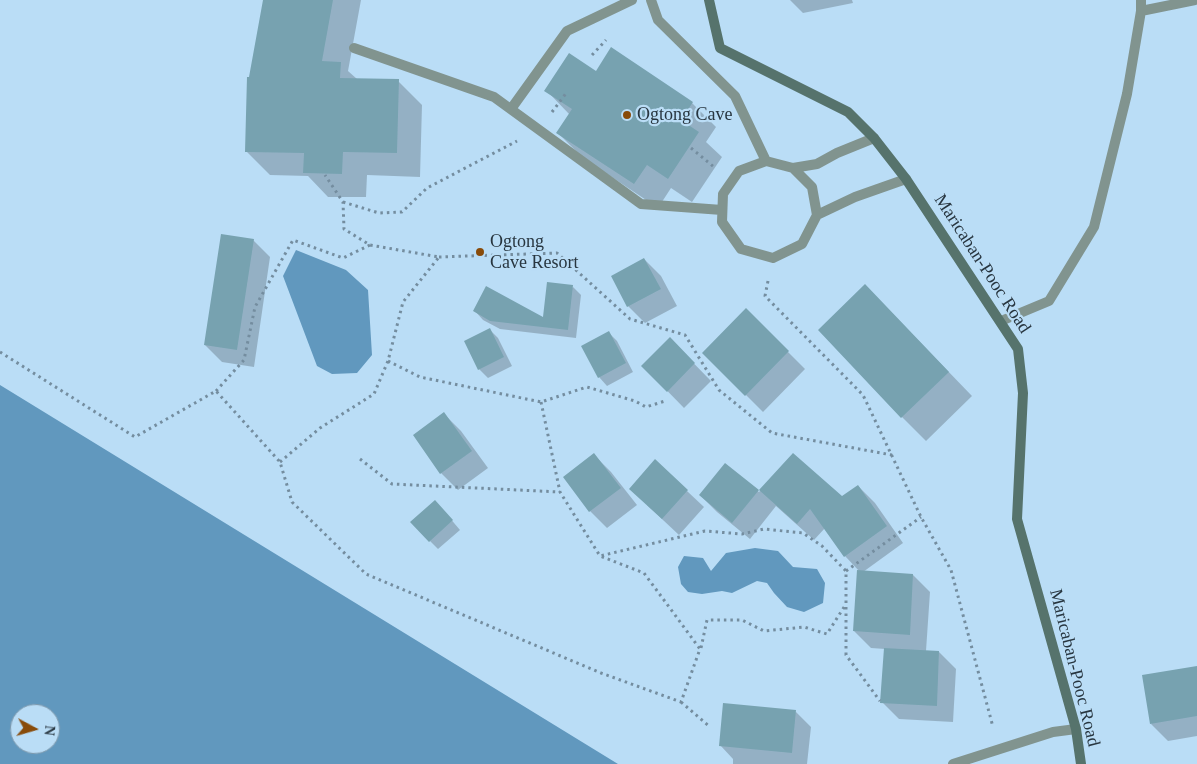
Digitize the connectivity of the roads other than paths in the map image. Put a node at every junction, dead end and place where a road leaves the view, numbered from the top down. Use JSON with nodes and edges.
{"nodes":[{"id":1,"x":632,"y":0,"type":"edge"},
{"id":2,"x":651,"y":0,"type":"edge"},
{"id":3,"x":709,"y":0,"type":"edge"},
{"id":4,"x":1196,"y":0,"type":"edge"},
{"id":5,"x":1141,"y":5,"type":"edge"},
{"id":6,"x":354,"y":48,"type":"dead end"},
{"id":7,"x":511,"y":109,"type":"junction"},
{"id":8,"x":874,"y":138,"type":"junction"},
{"id":9,"x":766,"y":161,"type":"junction"},
{"id":10,"x":793,"y":168,"type":"junction"},
{"id":11,"x":906,"y":180,"type":"junction"},
{"id":12,"x":722,"y":210,"type":"junction"},
{"id":13,"x":817,"y":215,"type":"junction"},
{"id":14,"x":1001,"y":321,"type":"junction"},
{"id":15,"x":1076,"y":729,"type":"junction"},
{"id":16,"x":953,"y":764,"type":"edge"},
{"id":17,"x":1081,"y":764,"type":"edge"}],
"edges":[{"from":1,"to":7,"type":"street"},
{"from":2,"to":9,"type":"street"},
{"from":3,"to":8,"type":"street","name":"Maricaban-Pooc Road"},
{"from":4,"to":5,"type":"street"},
{"from":5,"to":14,"type":"street"},
{"from":6,"to":7,"type":"street"},
{"from":7,"to":12,"type":"street"},
{"from":8,"to":10,"type":"street"},
{"from":8,"to":11,"type":"street","name":"Maricaban-Pooc Road"},
{"from":9,"to":10,"type":"street"},
{"from":9,"to":12,"type":"street"},
{"from":10,"to":13,"type":"street"},
{"from":11,"to":13,"type":"street"},
{"from":11,"to":14,"type":"street","name":"Maricaban-Pooc Road"},
{"from":12,"to":13,"type":"street"},
{"from":14,"to":15,"type":"street","name":"Maricaban-Pooc Road"},
{"from":15,"to":16,"type":"street"},
{"from":15,"to":17,"type":"street","name":"Maricaban-Pooc Road"}]}
